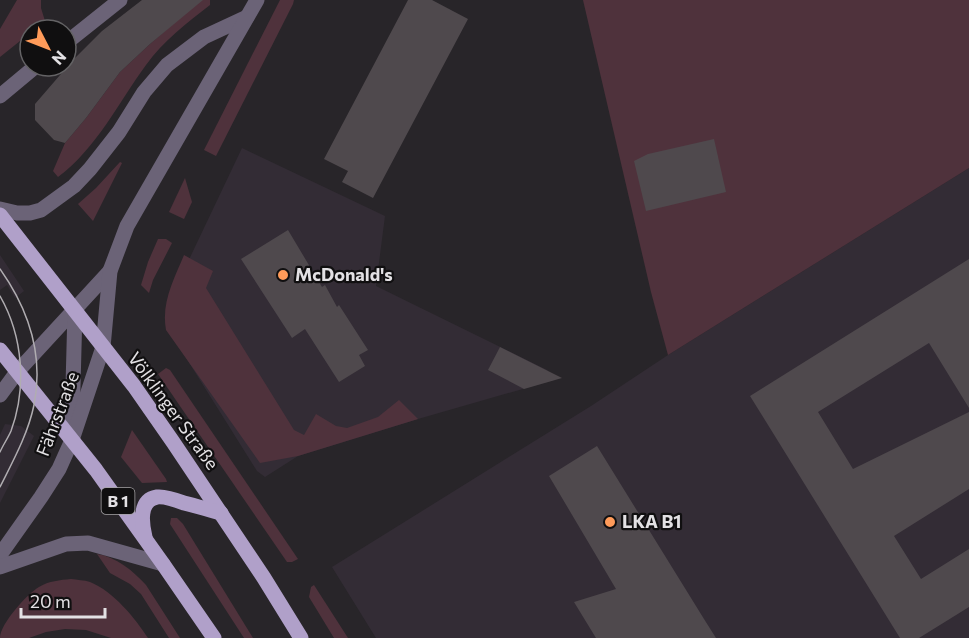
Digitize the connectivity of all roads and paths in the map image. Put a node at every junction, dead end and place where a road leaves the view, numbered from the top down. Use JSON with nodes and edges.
{"nodes":[{"id":1,"x":120,"y":0,"type":"edge"},
{"id":2,"x":257,"y":0,"type":"edge"},
{"id":3,"x":247,"y":17,"type":"junction"},
{"id":4,"x":78,"y":33,"type":"edge"},
{"id":5,"x":22,"y":78,"type":"edge"},
{"id":6,"x":0,"y":96,"type":"edge"},
{"id":7,"x":0,"y":209,"type":"edge"},
{"id":8,"x":0,"y":215,"type":"edge"},
{"id":9,"x":110,"y":271,"type":"junction"},
{"id":10,"x":75,"y":310,"type":"junction"},
{"id":11,"x":103,"y":347,"type":"junction"},
{"id":12,"x":0,"y":350,"type":"edge"},
{"id":13,"x":17,"y":372,"type":"junction"},
{"id":14,"x":0,"y":395,"type":"edge"},
{"id":15,"x":72,"y":440,"type":"junction"},
{"id":16,"x":221,"y":513,"type":"junction"},
{"id":17,"x":146,"y":539,"type":"junction"},
{"id":18,"x":0,"y":555,"type":"edge"},
{"id":19,"x":163,"y":564,"type":"junction"},
{"id":20,"x":0,"y":567,"type":"edge"},
{"id":21,"x":214,"y":638,"type":"edge"},
{"id":22,"x":301,"y":638,"type":"edge"}],
"edges":[{"from":1,"to":4,"type":"street"},
{"from":2,"to":3,"type":"street","name":"Fährstraße"},
{"from":3,"to":7,"type":"street"},
{"from":3,"to":9,"type":"street","name":"Fährstraße"},
{"from":5,"to":6,"type":"street"},
{"from":8,"to":10,"type":"main road","name":"Völklinger Straße"},
{"from":9,"to":10,"type":"street","name":"Fährstraße"},
{"from":9,"to":11,"type":"street","name":"Fährstraße"},
{"from":10,"to":11,"type":"main road","name":"Völklinger Straße"},
{"from":10,"to":13,"type":"street","name":"Fährstraße"},
{"from":10,"to":15,"type":"street"},
{"from":11,"to":15,"type":"street","name":"Fährstraße"},
{"from":11,"to":16,"type":"main road","name":"Völklinger Straße"},
{"from":12,"to":13,"type":"main road","number":"B 1"},
{"from":13,"to":14,"type":"street","name":"Fährstraße"},
{"from":13,"to":15,"type":"main road","number":"B 1"},
{"from":15,"to":17,"type":"main road","number":"B 1"},
{"from":15,"to":18,"type":"street","name":"Fährstraße"},
{"from":16,"to":17,"type":"main road"},
{"from":16,"to":22,"type":"main road","name":"Völklinger Straße"},
{"from":17,"to":19,"type":"main road","number":"B 1"},
{"from":19,"to":20,"type":"street"},
{"from":19,"to":21,"type":"main road","number":"B 1"}]}
